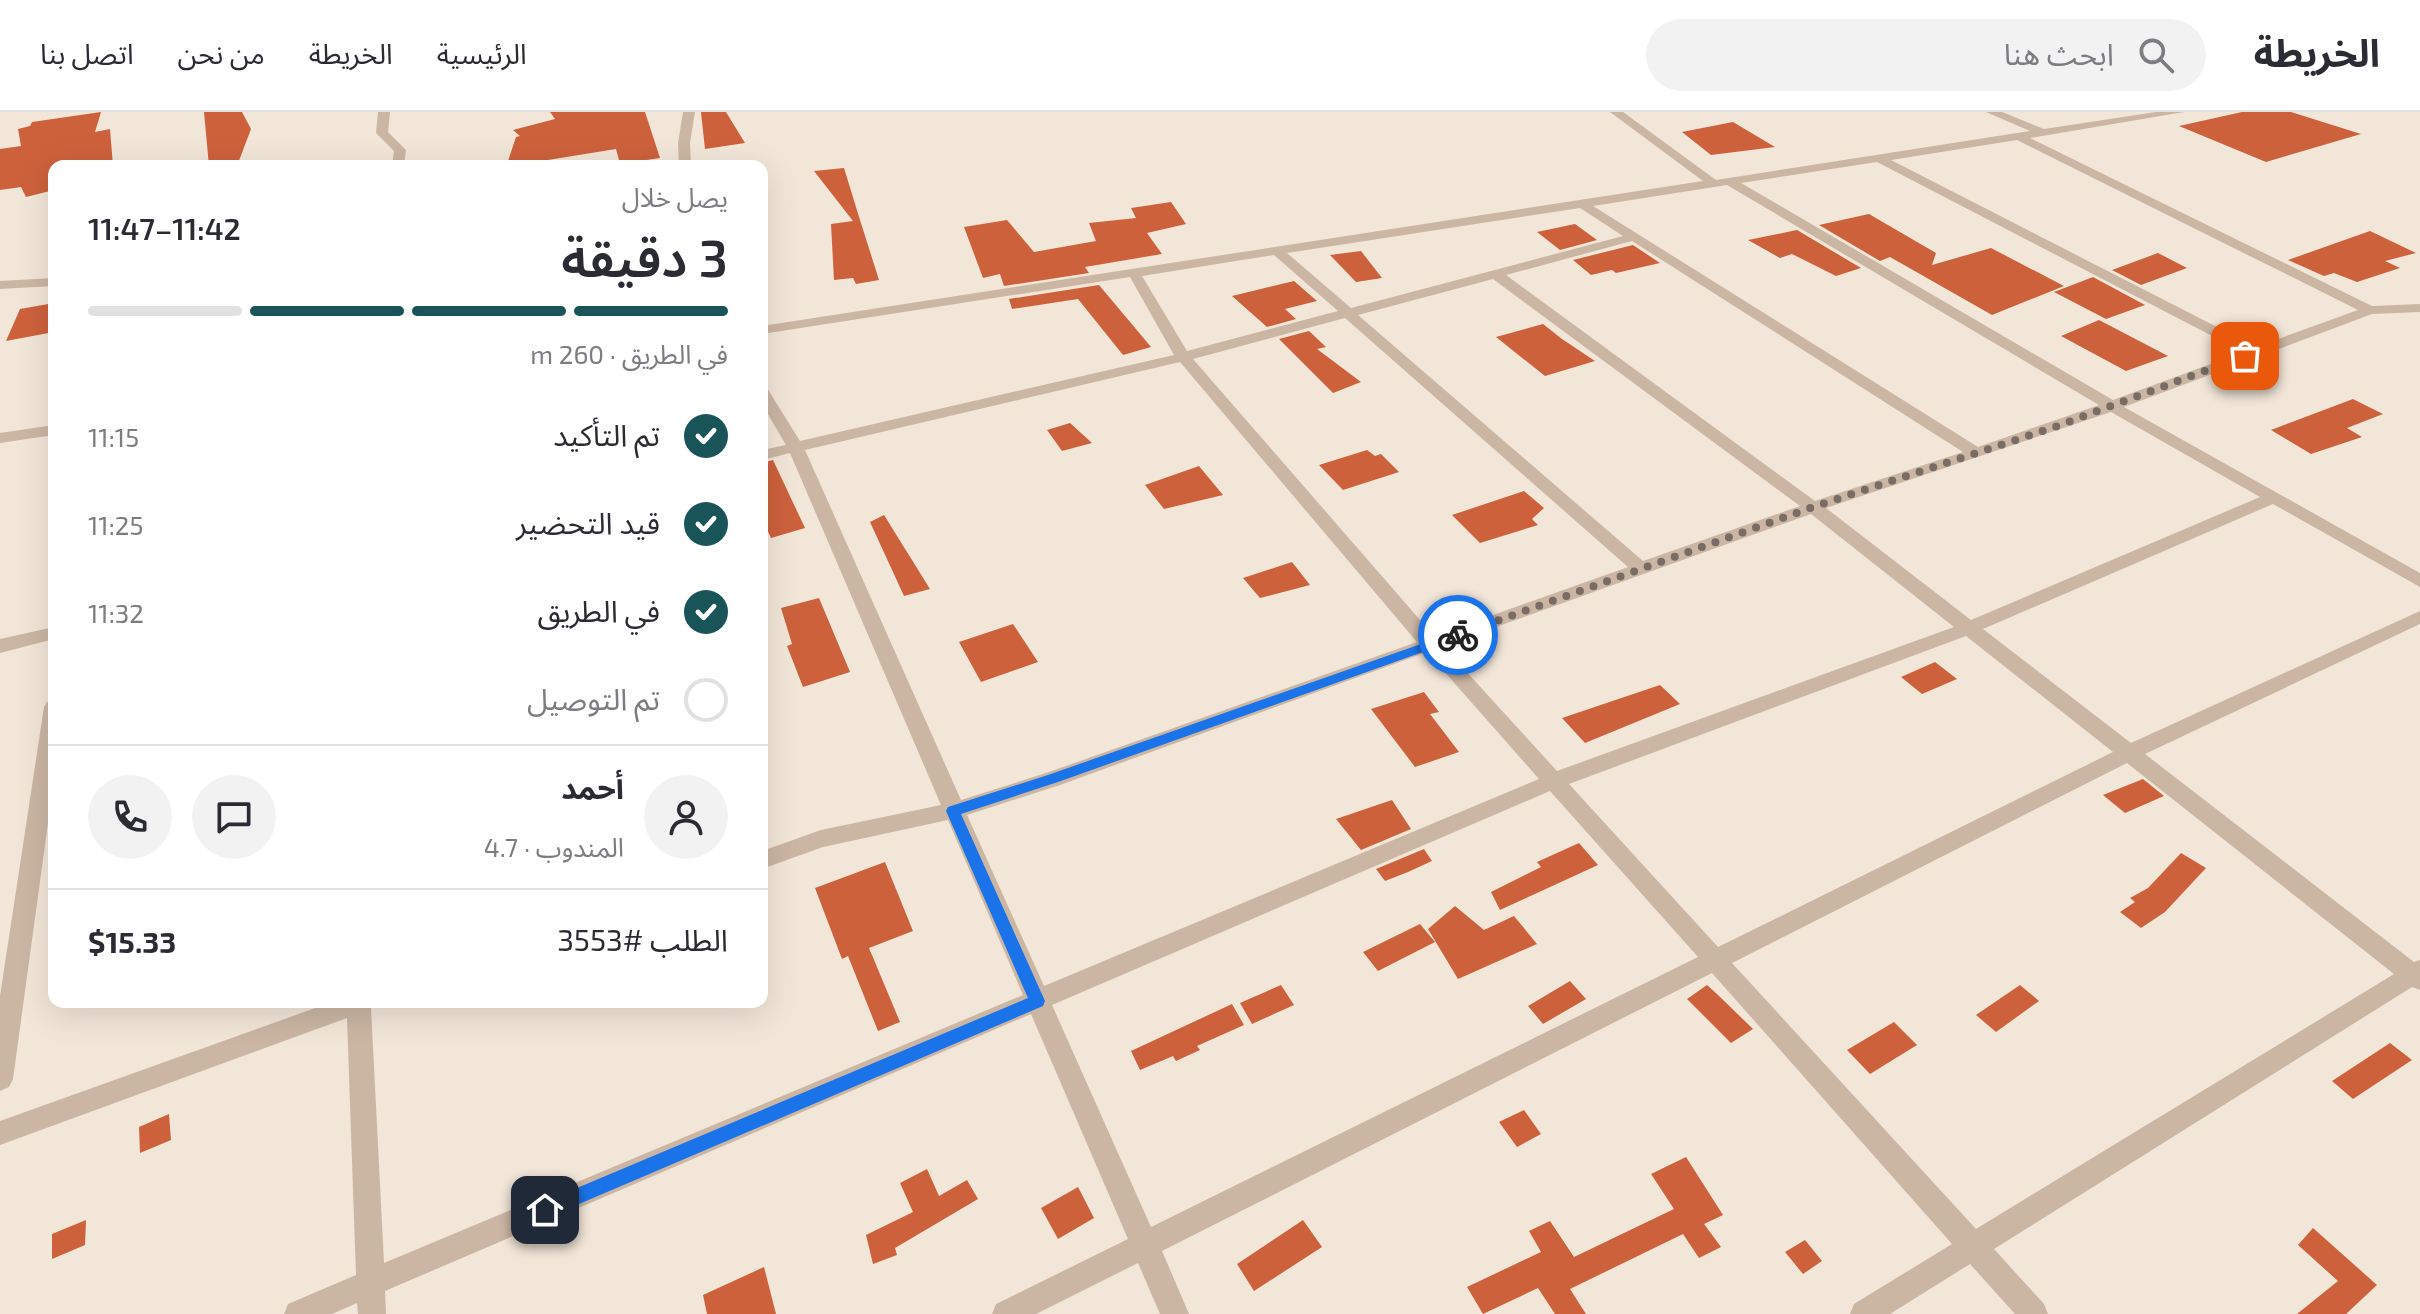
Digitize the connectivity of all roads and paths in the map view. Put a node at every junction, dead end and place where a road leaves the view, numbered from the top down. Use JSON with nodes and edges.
{"nodes":[{"id":1,"x":384,"y":112,"type":"edge"},
{"id":2,"x":689,"y":112,"type":"edge"},
{"id":3,"x":1616,"y":112,"type":"edge"},
{"id":4,"x":1992,"y":112,"type":"edge"},
{"id":5,"x":2178,"y":112,"type":"edge"},
{"id":6,"x":2044,"y":133,"type":"junction"},
{"id":7,"x":2019,"y":137,"type":"junction"},
{"id":8,"x":1880,"y":159,"type":"junction"},
{"id":9,"x":399,"y":160,"type":"edge"},
{"id":10,"x":685,"y":160,"type":"edge"},
{"id":11,"x":1731,"y":182,"type":"junction"},
{"id":12,"x":1714,"y":184,"type":"junction"},
{"id":13,"x":1582,"y":204,"type":"junction"},
{"id":14,"x":1634,"y":237,"type":"junction"},
{"id":15,"x":1277,"y":251,"type":"junction"},
{"id":16,"x":1134,"y":273,"type":"junction"},
{"id":17,"x":1496,"y":274,"type":"junction"},
{"id":18,"x":48,"y":282,"type":"edge"},
{"id":19,"x":0,"y":285,"type":"edge"},
{"id":20,"x":2420,"y":308,"type":"edge"},
{"id":21,"x":2370,"y":310,"type":"junction"},
{"id":22,"x":1349,"y":313,"type":"junction"},
{"id":23,"x":768,"y":329,"type":"edge"},
{"id":24,"x":2254,"y":352,"type":"junction"},
{"id":25,"x":1183,"y":357,"type":"junction"},
{"id":26,"x":768,"y":401,"type":"edge"},
{"id":27,"x":2112,"y":406,"type":"junction"},
{"id":28,"x":48,"y":431,"type":"edge"},
{"id":29,"x":0,"y":438,"type":"edge"},
{"id":30,"x":795,"y":446,"type":"junction"},
{"id":31,"x":768,"y":453,"type":"edge"},
{"id":32,"x":1976,"y":453,"type":"junction"},
{"id":33,"x":2273,"y":498,"type":"junction"},
{"id":34,"x":1813,"y":507,"type":"junction"},
{"id":35,"x":1641,"y":569,"type":"junction"},
{"id":36,"x":2420,"y":581,"type":"edge"},
{"id":37,"x":2420,"y":617,"type":"edge"},
{"id":38,"x":1969,"y":628,"type":"junction"},
{"id":39,"x":48,"y":634,"type":"edge"},
{"id":40,"x":1431,"y":645,"type":"junction"},
{"id":41,"x":0,"y":646,"type":"edge"},
{"id":42,"x":48,"y":748,"type":"edge"},
{"id":43,"x":2129,"y":753,"type":"junction"},
{"id":44,"x":1554,"y":781,"type":"junction"},
{"id":45,"x":953,"y":811,"type":"junction"},
{"id":46,"x":768,"y":858,"type":"edge"},
{"id":47,"x":1716,"y":961,"type":"junction"},
{"id":48,"x":2418,"y":975,"type":"edge"},
{"id":49,"x":1037,"y":1001,"type":"junction"},
{"id":50,"x":340,"y":1008,"type":"edge"},
{"id":51,"x":348,"y":1008,"type":"edge"},
{"id":52,"x":0,"y":1079,"type":"edge"},
{"id":53,"x":0,"y":1133,"type":"edge"},
{"id":54,"x":1144,"y":1245,"type":"junction"},
{"id":55,"x":1975,"y":1245,"type":"junction"},
{"id":56,"x":371,"y":1284,"type":"junction"},
{"id":57,"x":298,"y":1314,"type":"edge"},
{"id":58,"x":372,"y":1314,"type":"edge"},
{"id":59,"x":1006,"y":1314,"type":"edge"},
{"id":60,"x":1175,"y":1314,"type":"edge"},
{"id":61,"x":1864,"y":1314,"type":"edge"},
{"id":62,"x":2034,"y":1314,"type":"edge"}],
"edges":[{"from":1,"to":9,"type":"street"},
{"from":2,"to":10,"type":"street"},
{"from":3,"to":12,"type":"street"},
{"from":4,"to":6,"type":"street"},
{"from":5,"to":6,"type":"street"},
{"from":6,"to":7,"type":"street"},
{"from":7,"to":8,"type":"street"},
{"from":7,"to":21,"type":"street"},
{"from":8,"to":11,"type":"street"},
{"from":8,"to":24,"type":"street"},
{"from":11,"to":12,"type":"street"},
{"from":11,"to":27,"type":"street"},
{"from":12,"to":13,"type":"street"},
{"from":13,"to":14,"type":"street"},
{"from":13,"to":15,"type":"street"},
{"from":14,"to":17,"type":"street"},
{"from":14,"to":32,"type":"street"},
{"from":15,"to":16,"type":"street"},
{"from":15,"to":22,"type":"street"},
{"from":16,"to":23,"type":"street"},
{"from":16,"to":25,"type":"street"},
{"from":17,"to":22,"type":"street"},
{"from":17,"to":34,"type":"street"},
{"from":18,"to":19,"type":"street"},
{"from":20,"to":21,"type":"street"},
{"from":21,"to":24,"type":"street"},
{"from":22,"to":25,"type":"street"},
{"from":22,"to":35,"type":"street"},
{"from":24,"to":27,"type":"street"},
{"from":25,"to":30,"type":"street"},
{"from":25,"to":40,"type":"street"},
{"from":26,"to":30,"type":"street"},
{"from":27,"to":32,"type":"street"},
{"from":27,"to":33,"type":"street"},
{"from":28,"to":29,"type":"street"},
{"from":30,"to":31,"type":"street"},
{"from":30,"to":45,"type":"street"},
{"from":32,"to":34,"type":"street"},
{"from":33,"to":36,"type":"street"},
{"from":33,"to":38,"type":"street"},
{"from":34,"to":35,"type":"street"},
{"from":34,"to":38,"type":"street"},
{"from":35,"to":40,"type":"street"},
{"from":37,"to":43,"type":"street"},
{"from":38,"to":43,"type":"street"},
{"from":38,"to":44,"type":"street"},
{"from":39,"to":41,"type":"street"},
{"from":40,"to":44,"type":"street"},
{"from":40,"to":45,"type":"street"},
{"from":42,"to":52,"type":"street"},
{"from":43,"to":47,"type":"street"},
{"from":43,"to":48,"type":"street"},
{"from":44,"to":47,"type":"street"},
{"from":44,"to":49,"type":"street"},
{"from":45,"to":46,"type":"street"},
{"from":45,"to":49,"type":"street"},
{"from":47,"to":54,"type":"street"},
{"from":47,"to":55,"type":"street"},
{"from":48,"to":55,"type":"street"},
{"from":49,"to":54,"type":"street"},
{"from":49,"to":56,"type":"street"},
{"from":50,"to":53,"type":"street"},
{"from":51,"to":56,"type":"street"},
{"from":54,"to":59,"type":"street"},
{"from":54,"to":60,"type":"street"},
{"from":55,"to":61,"type":"street"},
{"from":55,"to":62,"type":"street"},
{"from":56,"to":57,"type":"street"},
{"from":56,"to":58,"type":"street"}]}
